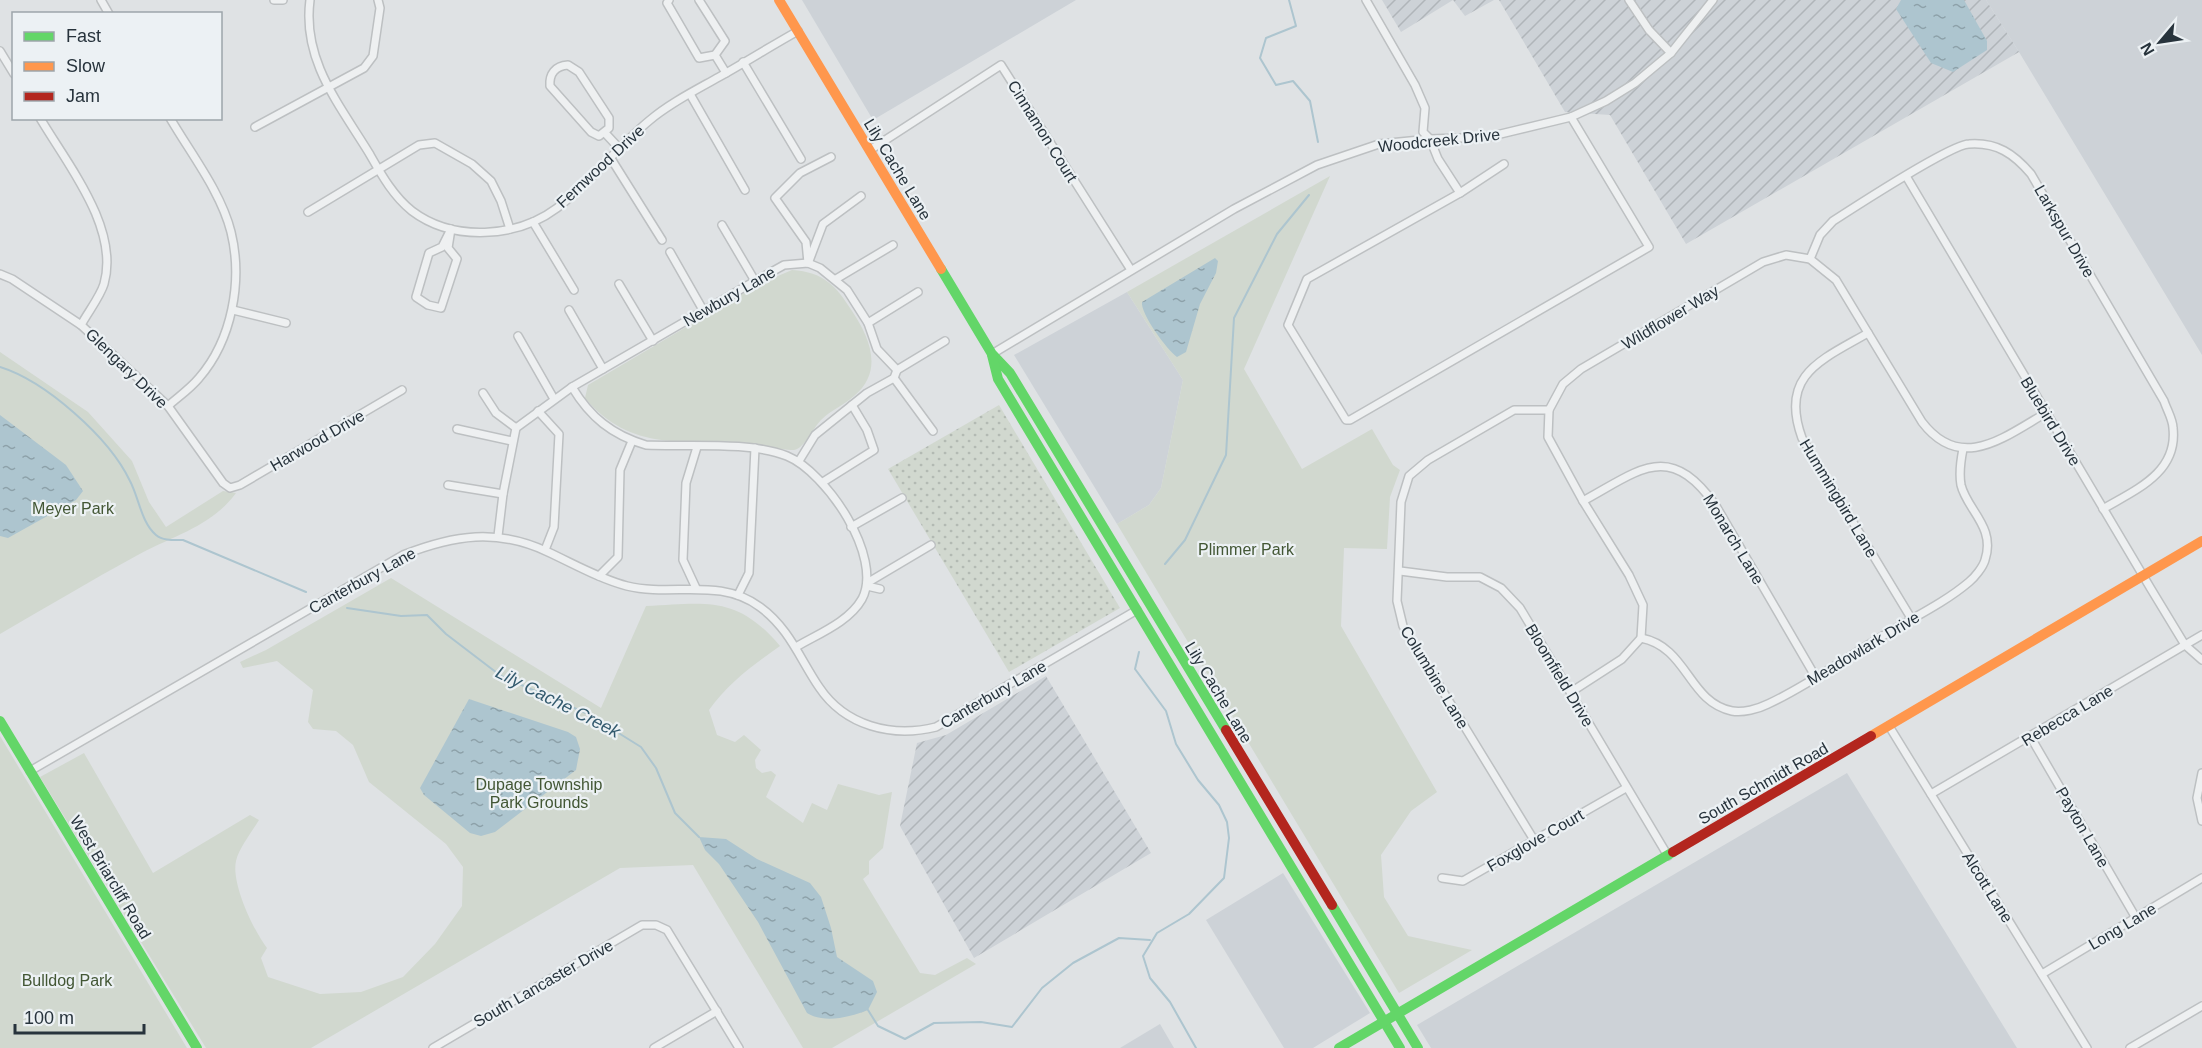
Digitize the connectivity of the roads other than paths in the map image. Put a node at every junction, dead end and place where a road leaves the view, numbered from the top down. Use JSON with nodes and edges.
{"nodes":[{"id":1,"x":274,"y":0,"type":"edge"},
{"id":2,"x":283,"y":0,"type":"edge"},
{"id":3,"x":310,"y":0,"type":"edge"},
{"id":4,"x":378,"y":0,"type":"edge"},
{"id":5,"x":669,"y":0,"type":"edge"},
{"id":6,"x":699,"y":0,"type":"edge"},
{"id":7,"x":779,"y":0,"type":"edge"},
{"id":8,"x":1366,"y":0,"type":"edge"},
{"id":9,"x":1629,"y":0,"type":"edge"},
{"id":10,"x":1713,"y":0,"type":"edge"},
{"id":11,"x":798,"y":30,"type":"junction"},
{"id":12,"x":0,"y":51,"type":"edge"},
{"id":13,"x":1671,"y":53,"type":"junction"},
{"id":14,"x":716,"y":55,"type":"junction"},
{"id":15,"x":743,"y":62,"type":"junction"},
{"id":16,"x":12,"y":71,"type":"edge"},
{"id":17,"x":726,"y":73,"type":"junction"},
{"id":18,"x":328,"y":86,"type":"junction"},
{"id":19,"x":690,"y":94,"type":"junction"},
{"id":20,"x":1571,"y":117,"type":"junction"},
{"id":21,"x":41,"y":120,"type":"edge"},
{"id":22,"x":172,"y":120,"type":"edge"},
{"id":23,"x":255,"y":127,"type":"dead end"},
{"id":24,"x":605,"y":133,"type":"junction"},
{"id":25,"x":1430,"y":139,"type":"junction"},
{"id":26,"x":619,"y":148,"type":"junction"},
{"id":27,"x":870,"y":150,"type":"junction"},
{"id":28,"x":610,"y":157,"type":"junction"},
{"id":29,"x":831,"y":157,"type":"dead end"},
{"id":30,"x":801,"y":159,"type":"dead end"},
{"id":31,"x":1504,"y":164,"type":"dead end"},
{"id":32,"x":379,"y":170,"type":"junction"},
{"id":33,"x":1906,"y":176,"type":"junction"},
{"id":34,"x":745,"y":190,"type":"dead end"},
{"id":35,"x":1460,"y":193,"type":"junction"},
{"id":36,"x":861,"y":196,"type":"dead end"},
{"id":37,"x":308,"y":212,"type":"dead end"},
{"id":38,"x":533,"y":222,"type":"junction"},
{"id":39,"x":722,"y":225,"type":"dead end"},
{"id":40,"x":451,"y":229,"type":"junction"},
{"id":41,"x":510,"y":229,"type":"junction"},
{"id":42,"x":662,"y":240,"type":"dead end"},
{"id":43,"x":892,"y":245,"type":"dead end"},
{"id":44,"x":670,"y":252,"type":"dead end"},
{"id":45,"x":1810,"y":259,"type":"junction"},
{"id":46,"x":808,"y":263,"type":"junction"},
{"id":47,"x":1131,"y":270,"type":"junction"},
{"id":48,"x":0,"y":274,"type":"edge"},
{"id":49,"x":836,"y":279,"type":"junction"},
{"id":50,"x":755,"y":281,"type":"junction"},
{"id":51,"x":619,"y":284,"type":"dead end"},
{"id":52,"x":574,"y":290,"type":"dead end"},
{"id":53,"x":918,"y":292,"type":"dead end"},
{"id":54,"x":233,"y":310,"type":"junction"},
{"id":55,"x":569,"y":310,"type":"dead end"},
{"id":56,"x":703,"y":310,"type":"junction"},
{"id":57,"x":286,"y":322,"type":"dead end"},
{"id":58,"x":868,"y":323,"type":"junction"},
{"id":59,"x":81,"y":325,"type":"junction"},
{"id":60,"x":1868,"y":333,"type":"junction"},
{"id":61,"x":518,"y":336,"type":"dead end"},
{"id":62,"x":653,"y":340,"type":"junction"},
{"id":63,"x":945,"y":341,"type":"dead end"},
{"id":64,"x":992,"y":354,"type":"junction"},
{"id":65,"x":603,"y":369,"type":"junction"},
{"id":66,"x":896,"y":374,"type":"junction"},
{"id":67,"x":572,"y":387,"type":"junction"},
{"id":68,"x":402,"y":390,"type":"dead end"},
{"id":69,"x":483,"y":393,"type":"dead end"},
{"id":70,"x":555,"y":399,"type":"junction"},
{"id":71,"x":852,"y":405,"type":"junction"},
{"id":72,"x":168,"y":406,"type":"junction"},
{"id":73,"x":1549,"y":410,"type":"junction"},
{"id":74,"x":538,"y":411,"type":"junction"},
{"id":75,"x":2046,"y":413,"type":"junction"},
{"id":76,"x":516,"y":428,"type":"junction"},
{"id":77,"x":457,"y":429,"type":"dead end"},
{"id":78,"x":933,"y":431,"type":"dead end"},
{"id":79,"x":512,"y":441,"type":"junction"},
{"id":80,"x":632,"y":441,"type":"junction"},
{"id":81,"x":697,"y":447,"type":"junction"},
{"id":82,"x":755,"y":447,"type":"junction"},
{"id":83,"x":1963,"y":449,"type":"junction"},
{"id":84,"x":799,"y":461,"type":"junction"},
{"id":85,"x":823,"y":482,"type":"junction"},
{"id":86,"x":448,"y":485,"type":"dead end"},
{"id":87,"x":230,"y":488,"type":"joint"},
{"id":88,"x":503,"y":494,"type":"junction"},
{"id":89,"x":902,"y":498,"type":"dead end"},
{"id":90,"x":1583,"y":501,"type":"junction"},
{"id":91,"x":2103,"y":508,"type":"junction"},
{"id":92,"x":851,"y":527,"type":"junction"},
{"id":93,"x":498,"y":536,"type":"junction"},
{"id":94,"x":2202,"y":541,"type":"edge"},
{"id":95,"x":931,"y":546,"type":"dead end"},
{"id":96,"x":545,"y":550,"type":"junction"},
{"id":97,"x":1400,"y":572,"type":"junction"},
{"id":98,"x":2142,"y":575,"type":"junction"},
{"id":99,"x":599,"y":576,"type":"junction"},
{"id":100,"x":867,"y":585,"type":"junction"},
{"id":101,"x":696,"y":588,"type":"junction"},
{"id":102,"x":880,"y":590,"type":"dead end"},
{"id":103,"x":738,"y":595,"type":"junction"},
{"id":104,"x":1148,"y":603,"type":"junction"},
{"id":105,"x":1137,"y":610,"type":"junction"},
{"id":106,"x":1911,"y":618,"type":"junction"},
{"id":107,"x":2202,"y":635,"type":"edge"},
{"id":108,"x":1641,"y":638,"type":"junction"},
{"id":109,"x":2185,"y":645,"type":"junction"},
{"id":110,"x":796,"y":647,"type":"junction"},
{"id":111,"x":2202,"y":660,"type":"edge"},
{"id":112,"x":1815,"y":676,"type":"junction"},
{"id":113,"x":1571,"y":692,"type":"junction"},
{"id":114,"x":0,"y":721,"type":"edge"},
{"id":115,"x":1889,"y":726,"type":"junction"},
{"id":116,"x":2030,"y":736,"type":"junction"},
{"id":117,"x":30,"y":771,"type":"junction"},
{"id":118,"x":2202,"y":773,"type":"edge"},
{"id":119,"x":1626,"y":788,"type":"junction"},
{"id":120,"x":1931,"y":794,"type":"junction"},
{"id":121,"x":2202,"y":821,"type":"edge"},
{"id":122,"x":1534,"y":840,"type":"junction"},
{"id":123,"x":1668,"y":856,"type":"junction"},
{"id":124,"x":1442,"y":878,"type":"dead end"},
{"id":125,"x":2202,"y":878,"type":"edge"},
{"id":126,"x":2136,"y":918,"type":"junction"},
{"id":127,"x":2042,"y":974,"type":"junction"},
{"id":128,"x":2202,"y":1006,"type":"edge"},
{"id":129,"x":717,"y":1011,"type":"junction"},
{"id":130,"x":1397,"y":1014,"type":"junction"},
{"id":131,"x":1384,"y":1022,"type":"junction"},
{"id":132,"x":197,"y":1048,"type":"edge"},
{"id":133,"x":433,"y":1048,"type":"edge"},
{"id":134,"x":654,"y":1048,"type":"edge"},
{"id":135,"x":739,"y":1048,"type":"edge"},
{"id":136,"x":1339,"y":1048,"type":"edge"},
{"id":137,"x":1400,"y":1048,"type":"edge"},
{"id":138,"x":1418,"y":1048,"type":"edge"},
{"id":139,"x":2087,"y":1048,"type":"edge"},
{"id":140,"x":2130,"y":1048,"type":"edge"}],
"edges":[{"from":1,"to":2,"type":"street"},
{"from":3,"to":18,"type":"street","name":"Fernwood Drive"},
{"from":4,"to":18,"type":"street"},
{"from":5,"to":14,"type":"street"},
{"from":6,"to":14,"type":"street"},
{"from":7,"to":11,"type":"street","name":"Lily Cache Lane"},
{"from":8,"to":25,"type":"street"},
{"from":9,"to":13,"type":"street"},
{"from":10,"to":13,"type":"street","name":"Woodcreek Drive"},
{"from":11,"to":15,"type":"street","name":"Fernwood Drive"},
{"from":11,"to":27,"type":"street","name":"Lily Cache Lane"},
{"from":12,"to":16,"type":"street"},
{"from":13,"to":20,"type":"street","name":"Woodcreek Drive"},
{"from":14,"to":17,"type":"street"},
{"from":15,"to":17,"type":"street","name":"Fernwood Drive"},
{"from":15,"to":30,"type":"street"},
{"from":17,"to":19,"type":"street","name":"Fernwood Drive"},
{"from":18,"to":23,"type":"street"},
{"from":18,"to":32,"type":"street","name":"Fernwood Drive"},
{"from":19,"to":26,"type":"street","name":"Fernwood Drive"},
{"from":19,"to":34,"type":"street"},
{"from":20,"to":25,"type":"street","name":"Woodcreek Drive"},
{"from":20,"to":35,"type":"street"},
{"from":21,"to":59,"type":"street"},
{"from":22,"to":54,"type":"street"},
{"from":24,"to":24,"type":"street"},
{"from":24,"to":26,"type":"street"},
{"from":25,"to":35,"type":"street"},
{"from":25,"to":47,"type":"street","name":"Woodcreek Drive"},
{"from":26,"to":28,"type":"street","name":"Fernwood Drive"},
{"from":27,"to":47,"type":"street","name":"Cinnamon Court"},
{"from":27,"to":64,"type":"street","name":"Lily Cache Lane"},
{"from":28,"to":38,"type":"street","name":"Fernwood Drive"},
{"from":28,"to":42,"type":"street"},
{"from":29,"to":46,"type":"street"},
{"from":31,"to":35,"type":"street"},
{"from":32,"to":37,"type":"street"},
{"from":32,"to":40,"type":"street","name":"Fernwood Drive"},
{"from":32,"to":41,"type":"street"},
{"from":33,"to":45,"type":"street","name":"Larkspur Drive"},
{"from":33,"to":75,"type":"street","name":"Bluebird Drive"},
{"from":33,"to":91,"type":"street","name":"Larkspur Drive"},
{"from":36,"to":46,"type":"street"},
{"from":38,"to":41,"type":"street","name":"Fernwood Drive"},
{"from":38,"to":52,"type":"street"},
{"from":39,"to":50,"type":"street"},
{"from":40,"to":40,"type":"street"},
{"from":40,"to":41,"type":"street","name":"Fernwood Drive"},
{"from":43,"to":49,"type":"street"},
{"from":44,"to":56,"type":"street"},
{"from":45,"to":60,"type":"street"},
{"from":45,"to":73,"type":"street","name":"Wildflower Way"},
{"from":46,"to":49,"type":"street"},
{"from":46,"to":50,"type":"street","name":"Newbury Lane"},
{"from":47,"to":64,"type":"street","name":"Woodcreek Drive"},
{"from":48,"to":59,"type":"street","name":"Glengary Drive"},
{"from":49,"to":58,"type":"street"},
{"from":50,"to":56,"type":"street","name":"Newbury Lane"},
{"from":51,"to":62,"type":"street"},
{"from":53,"to":58,"type":"street"},
{"from":54,"to":57,"type":"street"},
{"from":54,"to":72,"type":"street"},
{"from":55,"to":65,"type":"street"},
{"from":56,"to":62,"type":"street","name":"Newbury Lane"},
{"from":58,"to":66,"type":"street"},
{"from":59,"to":72,"type":"street","name":"Glengary Drive"},
{"from":60,"to":83,"type":"street"},
{"from":60,"to":106,"type":"street","name":"Hummingbird Lane"},
{"from":61,"to":70,"type":"street"},
{"from":62,"to":65,"type":"street","name":"Newbury Lane"},
{"from":63,"to":66,"type":"street"},
{"from":64,"to":104,"type":"street","name":"Lily Cache Lane"},
{"from":64,"to":105,"type":"street","name":"Lily Cache Lane"},
{"from":65,"to":67,"type":"street","name":"Newbury Lane"},
{"from":66,"to":71,"type":"street"},
{"from":66,"to":78,"type":"street"},
{"from":67,"to":70,"type":"street","name":"Newbury Lane"},
{"from":67,"to":80,"type":"street"},
{"from":68,"to":87,"type":"street","name":"Harwood Drive"},
{"from":69,"to":76,"type":"street"},
{"from":70,"to":74,"type":"street","name":"Newbury Lane"},
{"from":71,"to":84,"type":"street"},
{"from":71,"to":85,"type":"street"},
{"from":72,"to":87,"type":"street","name":"Glengary Drive"},
{"from":73,"to":90,"type":"street","name":"Wildflower Way"},
{"from":73,"to":97,"type":"street","name":"Columbine Lane"},
{"from":74,"to":76,"type":"street","name":"Newbury Lane"},
{"from":74,"to":96,"type":"street"},
{"from":75,"to":83,"type":"street"},
{"from":75,"to":91,"type":"street","name":"Bluebird Drive"},
{"from":76,"to":79,"type":"street"},
{"from":77,"to":79,"type":"street"},
{"from":79,"to":88,"type":"street"},
{"from":80,"to":81,"type":"street"},
{"from":80,"to":99,"type":"street"},
{"from":81,"to":82,"type":"street"},
{"from":81,"to":101,"type":"street"},
{"from":82,"to":84,"type":"street"},
{"from":82,"to":103,"type":"street"},
{"from":83,"to":106,"type":"street","name":"Meadowlark Drive"},
{"from":84,"to":85,"type":"street"},
{"from":85,"to":92,"type":"street"},
{"from":86,"to":88,"type":"street"},
{"from":88,"to":93,"type":"street"},
{"from":89,"to":92,"type":"street"},
{"from":90,"to":108,"type":"street","name":"Wildflower Way"},
{"from":90,"to":112,"type":"street","name":"Monarch Lane"},
{"from":91,"to":98,"type":"street","name":"Bluebird Drive"},
{"from":92,"to":100,"type":"street"},
{"from":93,"to":96,"type":"street","name":"Canterbury Lane"},
{"from":93,"to":117,"type":"street","name":"Canterbury Lane"},
{"from":94,"to":98,"type":"street","name":"South Schmidt Road"},
{"from":95,"to":100,"type":"street"},
{"from":96,"to":99,"type":"street","name":"Canterbury Lane"},
{"from":97,"to":113,"type":"street","name":"Bloomfield Drive"},
{"from":97,"to":122,"type":"street","name":"Columbine Lane"},
{"from":98,"to":109,"type":"street","name":"Bluebird Drive"},
{"from":98,"to":115,"type":"street","name":"South Schmidt Road"},
{"from":99,"to":101,"type":"street","name":"Canterbury Lane"},
{"from":100,"to":102,"type":"street"},
{"from":100,"to":110,"type":"street"},
{"from":101,"to":103,"type":"street","name":"Canterbury Lane"},
{"from":103,"to":110,"type":"street","name":"Canterbury Lane"},
{"from":104,"to":105,"type":"street"},
{"from":104,"to":130,"type":"street","name":"Lily Cache Lane"},
{"from":105,"to":110,"type":"street","name":"Canterbury Lane"},
{"from":105,"to":131,"type":"street","name":"Lily Cache Lane"},
{"from":106,"to":112,"type":"street","name":"Meadowlark Drive"},
{"from":107,"to":109,"type":"street","name":"Rebecca Lane"},
{"from":108,"to":112,"type":"street","name":"Meadowlark Drive"},
{"from":108,"to":113,"type":"street"},
{"from":109,"to":111,"type":"street","name":"Bluebird Drive"},
{"from":109,"to":116,"type":"street","name":"Rebecca Lane"},
{"from":113,"to":119,"type":"street","name":"Bloomfield Drive"},
{"from":114,"to":117,"type":"street","name":"West Briarcliff Road"},
{"from":115,"to":120,"type":"street","name":"Alcott Lane"},
{"from":115,"to":123,"type":"street","name":"South Schmidt Road"},
{"from":116,"to":120,"type":"street","name":"Rebecca Lane"},
{"from":116,"to":126,"type":"street","name":"Payton Lane"},
{"from":117,"to":132,"type":"street","name":"West Briarcliff Road"},
{"from":118,"to":121,"type":"street"},
{"from":119,"to":122,"type":"street","name":"Foxglove Court"},
{"from":119,"to":123,"type":"street","name":"Bloomfield Drive"},
{"from":120,"to":127,"type":"street","name":"Alcott Lane"},
{"from":122,"to":124,"type":"street","name":"Foxglove Court"},
{"from":123,"to":130,"type":"street","name":"South Schmidt Road"},
{"from":125,"to":126,"type":"street","name":"Long Lane"},
{"from":126,"to":127,"type":"street","name":"Long Lane"},
{"from":127,"to":139,"type":"street","name":"Alcott Lane"},
{"from":128,"to":140,"type":"street"},
{"from":129,"to":133,"type":"street","name":"South Lancaster Drive"},
{"from":129,"to":134,"type":"street"},
{"from":129,"to":135,"type":"street"},
{"from":130,"to":131,"type":"street","name":"South Schmidt Road"},
{"from":130,"to":138,"type":"street","name":"Lily Cache Lane"},
{"from":131,"to":136,"type":"street","name":"South Schmidt Road"},
{"from":131,"to":137,"type":"street","name":"Lily Cache Lane"}]}
